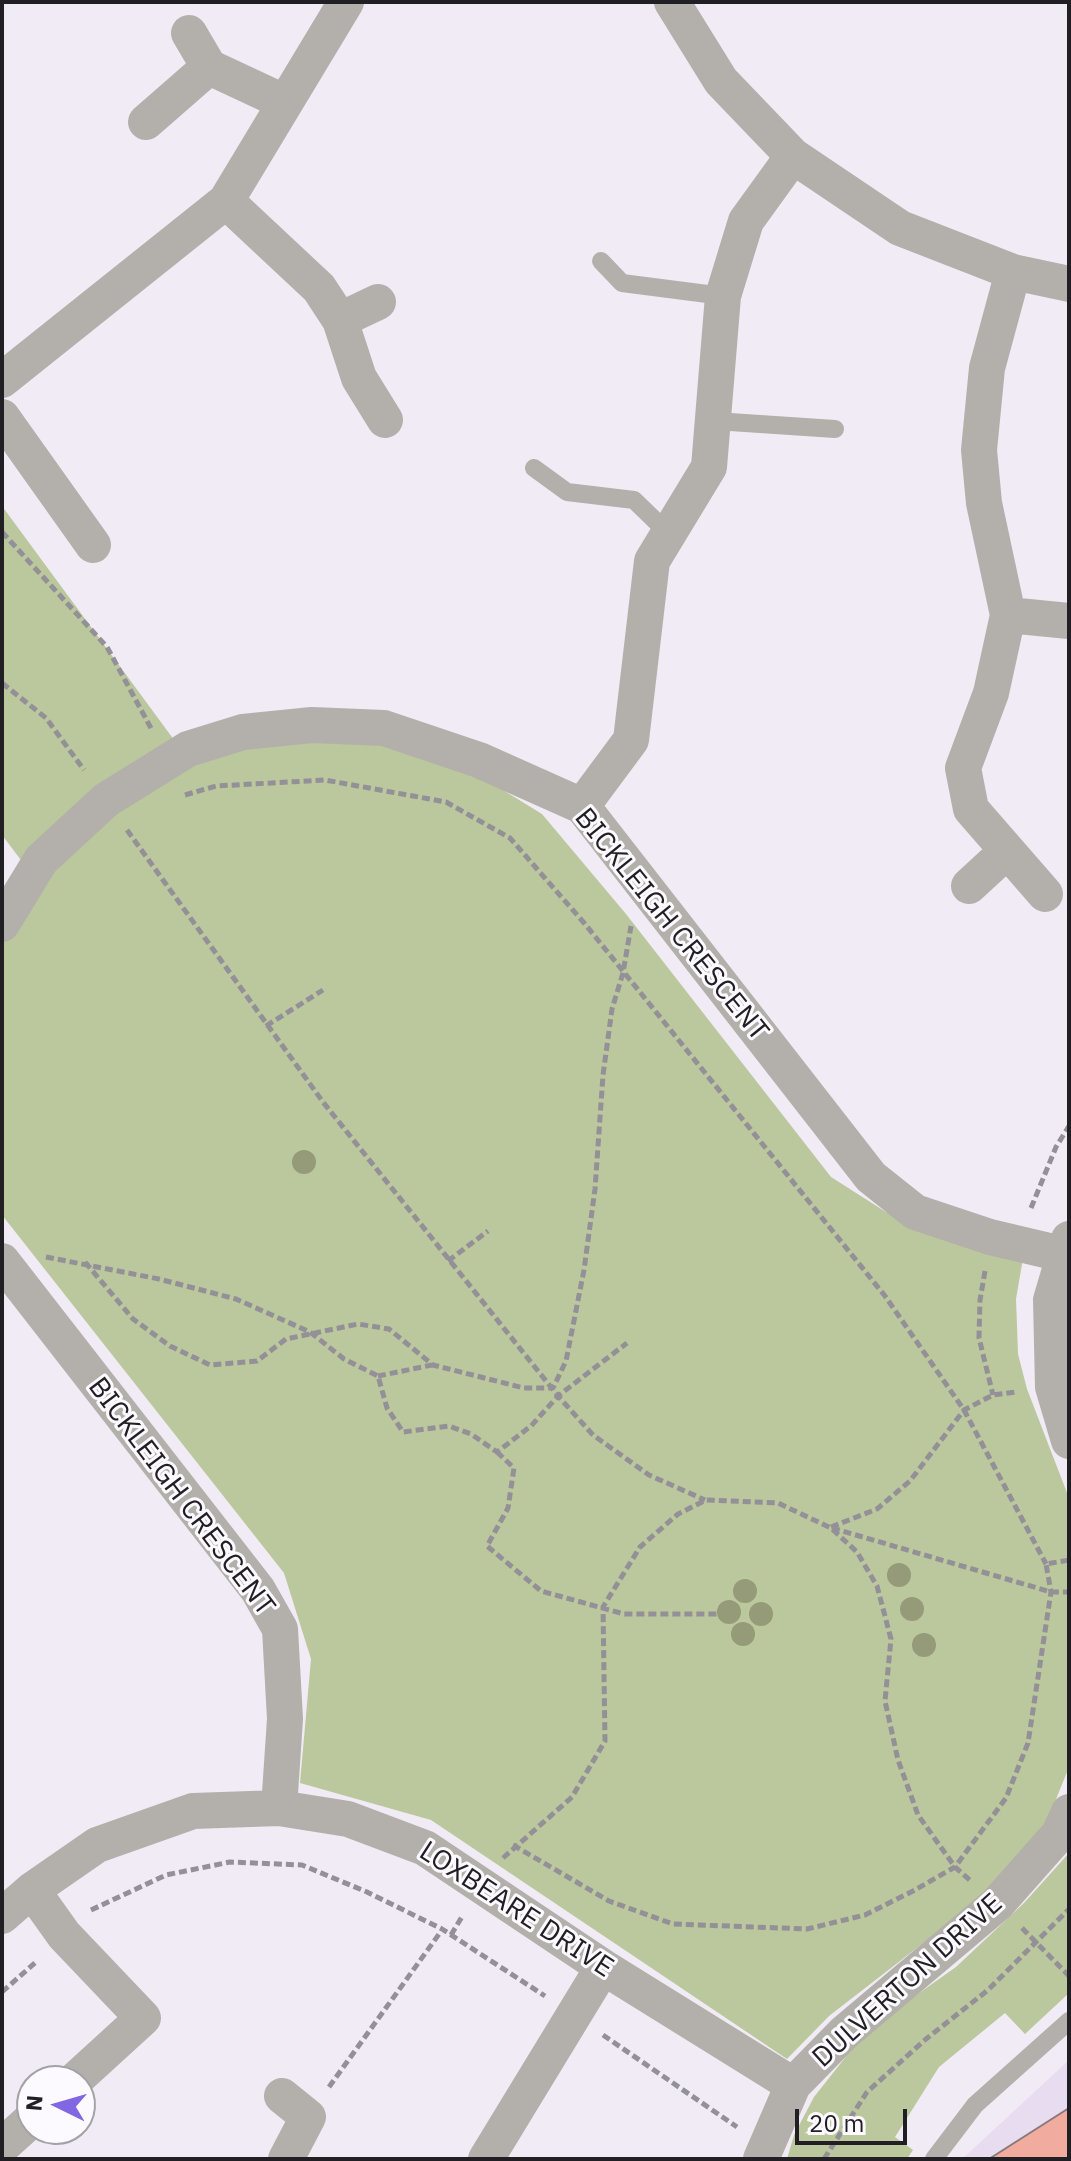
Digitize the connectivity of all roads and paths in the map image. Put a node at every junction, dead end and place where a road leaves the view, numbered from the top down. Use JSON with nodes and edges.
{"nodes":[{"id":1,"x":346,"y":2,"type":"edge"},
{"id":2,"x":672,"y":2,"type":"edge"},
{"id":3,"x":189,"y":33,"type":"dead end"},
{"id":4,"x":209,"y":67,"type":"junction"},
{"id":5,"x":284,"y":102,"type":"junction"},
{"id":6,"x":146,"y":122,"type":"dead end"},
{"id":7,"x":793,"y":156,"type":"junction"},
{"id":8,"x":226,"y":201,"type":"junction"},
{"id":9,"x":601,"y":261,"type":"dead end"},
{"id":10,"x":1013,"y":272,"type":"junction"},
{"id":11,"x":1069,"y":284,"type":"edge"},
{"id":12,"x":723,"y":296,"type":"junction"},
{"id":13,"x":378,"y":302,"type":"dead end"},
{"id":14,"x":340,"y":320,"type":"junction"},
{"id":15,"x":2,"y":380,"type":"edge"},
{"id":16,"x":2,"y":417,"type":"edge"},
{"id":17,"x":385,"y":420,"type":"dead end"},
{"id":18,"x":715,"y":421,"type":"junction"},
{"id":19,"x":835,"y":429,"type":"dead end"},
{"id":20,"x":534,"y":468,"type":"dead end"},
{"id":21,"x":2,"y":532,"type":"edge"},
{"id":22,"x":668,"y":533,"type":"junction"},
{"id":23,"x":93,"y":545,"type":"dead end"},
{"id":24,"x":1008,"y":615,"type":"junction"},
{"id":25,"x":1069,"y":621,"type":"edge"},
{"id":26,"x":2,"y":683,"type":"edge"},
{"id":27,"x":168,"y":760,"type":"junction"},
{"id":28,"x":106,"y":800,"type":"junction"},
{"id":29,"x":582,"y":806,"type":"junction"},
{"id":30,"x":1007,"y":851,"type":"junction"},
{"id":31,"x":639,"y":880,"type":"junction"},
{"id":32,"x":969,"y":886,"type":"dead end"},
{"id":33,"x":1045,"y":894,"type":"dead end"},
{"id":34,"x":2,"y":924,"type":"edge"},
{"id":35,"x":623,"y":973,"type":"junction"},
{"id":36,"x":323,"y":990,"type":"dead end"},
{"id":37,"x":266,"y":1026,"type":"junction"},
{"id":38,"x":1069,"y":1126,"type":"edge"},
{"id":39,"x":488,"y":1231,"type":"dead end"},
{"id":40,"x":1003,"y":1240,"type":"junction"},
{"id":41,"x":1066,"y":1247,"type":"edge"},
{"id":42,"x":43,"y":1256,"type":"dead end"},
{"id":43,"x":2,"y":1261,"type":"edge"},
{"id":44,"x":448,"y":1261,"type":"junction"},
{"id":45,"x":85,"y":1262,"type":"junction"},
{"id":46,"x":310,"y":1332,"type":"junction"},
{"id":47,"x":627,"y":1343,"type":"dead end"},
{"id":48,"x":433,"y":1365,"type":"junction"},
{"id":49,"x":378,"y":1376,"type":"junction"},
{"id":50,"x":1061,"y":1387,"type":"edge"},
{"id":51,"x":553,"y":1388,"type":"junction"},
{"id":52,"x":993,"y":1395,"type":"junction"},
{"id":53,"x":558,"y":1396,"type":"junction"},
{"id":54,"x":964,"y":1410,"type":"junction"},
{"id":55,"x":1069,"y":1441,"type":"edge"},
{"id":56,"x":497,"y":1452,"type":"junction"},
{"id":57,"x":706,"y":1500,"type":"junction"},
{"id":58,"x":831,"y":1528,"type":"junction"},
{"id":59,"x":1069,"y":1560,"type":"edge"},
{"id":60,"x":1046,"y":1564,"type":"junction"},
{"id":61,"x":1051,"y":1592,"type":"junction"},
{"id":62,"x":1069,"y":1592,"type":"edge"},
{"id":63,"x":603,"y":1607,"type":"junction"},
{"id":64,"x":720,"y":1614,"type":"dead end"},
{"id":65,"x":279,"y":1808,"type":"junction"},
{"id":66,"x":1069,"y":1812,"type":"edge"},
{"id":67,"x":513,"y":1845,"type":"junction"},
{"id":68,"x":955,"y":1867,"type":"junction"},
{"id":69,"x":482,"y":1884,"type":"junction"},
{"id":70,"x":32,"y":1890,"type":"junction"},
{"id":71,"x":997,"y":1904,"type":"junction"},
{"id":72,"x":1069,"y":1909,"type":"edge"},
{"id":73,"x":2,"y":1916,"type":"edge"},
{"id":74,"x":442,"y":1929,"type":"junction"},
{"id":75,"x":64,"y":1935,"type":"junction"},
{"id":76,"x":451,"y":1935,"type":"junction"},
{"id":77,"x":1037,"y":1942,"type":"junction"},
{"id":78,"x":603,"y":1967,"type":"junction"},
{"id":79,"x":1069,"y":1976,"type":"edge"},
{"id":80,"x":2,"y":1992,"type":"edge"},
{"id":81,"x":574,"y":2015,"type":"junction"},
{"id":82,"x":1065,"y":2034,"type":"edge"},
{"id":83,"x":92,"y":2065,"type":"edge"},
{"id":84,"x":793,"y":2085,"type":"junction"},
{"id":85,"x":295,"y":2107,"type":"joint"},
{"id":86,"x":764,"y":2153,"type":"edge"},
{"id":87,"x":286,"y":2159,"type":"edge"},
{"id":88,"x":486,"y":2159,"type":"edge"},
{"id":89,"x":824,"y":2159,"type":"edge"},
{"id":90,"x":934,"y":2159,"type":"edge"}],
"edges":[{"from":1,"to":5,"type":"street"},
{"from":2,"to":7,"type":"street"},
{"from":3,"to":4,"type":"street"},
{"from":4,"to":5,"type":"street"},
{"from":4,"to":6,"type":"street"},
{"from":5,"to":8,"type":"street"},
{"from":7,"to":10,"type":"street"},
{"from":7,"to":12,"type":"street"},
{"from":8,"to":14,"type":"street"},
{"from":8,"to":15,"type":"street"},
{"from":9,"to":12,"type":"lane"},
{"from":10,"to":11,"type":"street"},
{"from":10,"to":24,"type":"street"},
{"from":12,"to":18,"type":"street"},
{"from":13,"to":14,"type":"street"},
{"from":14,"to":17,"type":"street"},
{"from":16,"to":23,"type":"street"},
{"from":18,"to":19,"type":"lane"},
{"from":18,"to":22,"type":"street"},
{"from":20,"to":22,"type":"lane"},
{"from":21,"to":27,"type":"path"},
{"from":22,"to":29,"type":"street"},
{"from":24,"to":25,"type":"street"},
{"from":24,"to":30,"type":"street"},
{"from":26,"to":28,"type":"path"},
{"from":27,"to":28,"type":"street","name":"BICKLEIGH CRESCENT"},
{"from":27,"to":29,"type":"street","name":"BICKLEIGH CRESCENT"},
{"from":27,"to":35,"type":"path"},
{"from":28,"to":34,"type":"street","name":"BICKLEIGH CRESCENT"},
{"from":28,"to":37,"type":"path"},
{"from":29,"to":31,"type":"street","name":"BICKLEIGH CRESCENT"},
{"from":30,"to":32,"type":"street"},
{"from":30,"to":33,"type":"street"},
{"from":31,"to":35,"type":"path"},
{"from":31,"to":40,"type":"street","name":"BICKLEIGH CRESCENT"},
{"from":35,"to":51,"type":"path"},
{"from":35,"to":54,"type":"path"},
{"from":36,"to":37,"type":"path"},
{"from":37,"to":44,"type":"path"},
{"from":38,"to":40,"type":"path"},
{"from":39,"to":44,"type":"path"},
{"from":40,"to":41,"type":"street","name":"BICKLEIGH CRESCENT"},
{"from":40,"to":52,"type":"path"},
{"from":41,"to":50,"type":"street"},
{"from":42,"to":45,"type":"path"},
{"from":43,"to":65,"type":"street","name":"BICKLEIGH CRESCENT"},
{"from":44,"to":51,"type":"path"},
{"from":45,"to":46,"type":"path"},
{"from":45,"to":46,"type":"path"},
{"from":46,"to":48,"type":"path"},
{"from":46,"to":49,"type":"path"},
{"from":47,"to":53,"type":"path"},
{"from":48,"to":49,"type":"path"},
{"from":48,"to":51,"type":"path"},
{"from":49,"to":56,"type":"path"},
{"from":50,"to":52,"type":"path"},
{"from":50,"to":55,"type":"street"},
{"from":51,"to":53,"type":"path"},
{"from":52,"to":54,"type":"path"},
{"from":53,"to":56,"type":"path"},
{"from":53,"to":57,"type":"path"},
{"from":54,"to":58,"type":"path"},
{"from":54,"to":60,"type":"path"},
{"from":56,"to":63,"type":"path"},
{"from":57,"to":58,"type":"path"},
{"from":57,"to":63,"type":"path"},
{"from":58,"to":61,"type":"path"},
{"from":58,"to":68,"type":"path"},
{"from":59,"to":60,"type":"path"},
{"from":60,"to":61,"type":"path"},
{"from":61,"to":62,"type":"path"},
{"from":61,"to":68,"type":"path"},
{"from":63,"to":64,"type":"path"},
{"from":63,"to":67,"type":"path"},
{"from":65,"to":69,"type":"street","name":"LOXBEARE DRIVE"},
{"from":65,"to":70,"type":"street","name":"LOXBEARE DRIVE"},
{"from":66,"to":71,"type":"street","name":"DULVERTON DRIVE"},
{"from":67,"to":68,"type":"path"},
{"from":67,"to":69,"type":"path"},
{"from":68,"to":71,"type":"path"},
{"from":69,"to":76,"type":"path"},
{"from":69,"to":78,"type":"street","name":"LOXBEARE DRIVE"},
{"from":70,"to":73,"type":"street","name":"LOXBEARE DRIVE"},
{"from":70,"to":75,"type":"street"},
{"from":71,"to":77,"type":"path"},
{"from":71,"to":84,"type":"street","name":"DULVERTON DRIVE"},
{"from":72,"to":77,"type":"path"},
{"from":74,"to":75,"type":"path"},
{"from":74,"to":76,"type":"path"},
{"from":74,"to":85,"type":"path"},
{"from":75,"to":80,"type":"path"},
{"from":75,"to":83,"type":"street"},
{"from":76,"to":81,"type":"path"},
{"from":77,"to":79,"type":"path"},
{"from":77,"to":89,"type":"path"},
{"from":78,"to":81,"type":"street"},
{"from":78,"to":84,"type":"street","name":"LOXBEARE DRIVE"},
{"from":81,"to":86,"type":"path"},
{"from":81,"to":88,"type":"street"},
{"from":82,"to":90,"type":"lane"},
{"from":84,"to":86,"type":"street","name":"DULVERTON DRIVE"},
{"from":85,"to":87,"type":"street"}]}
